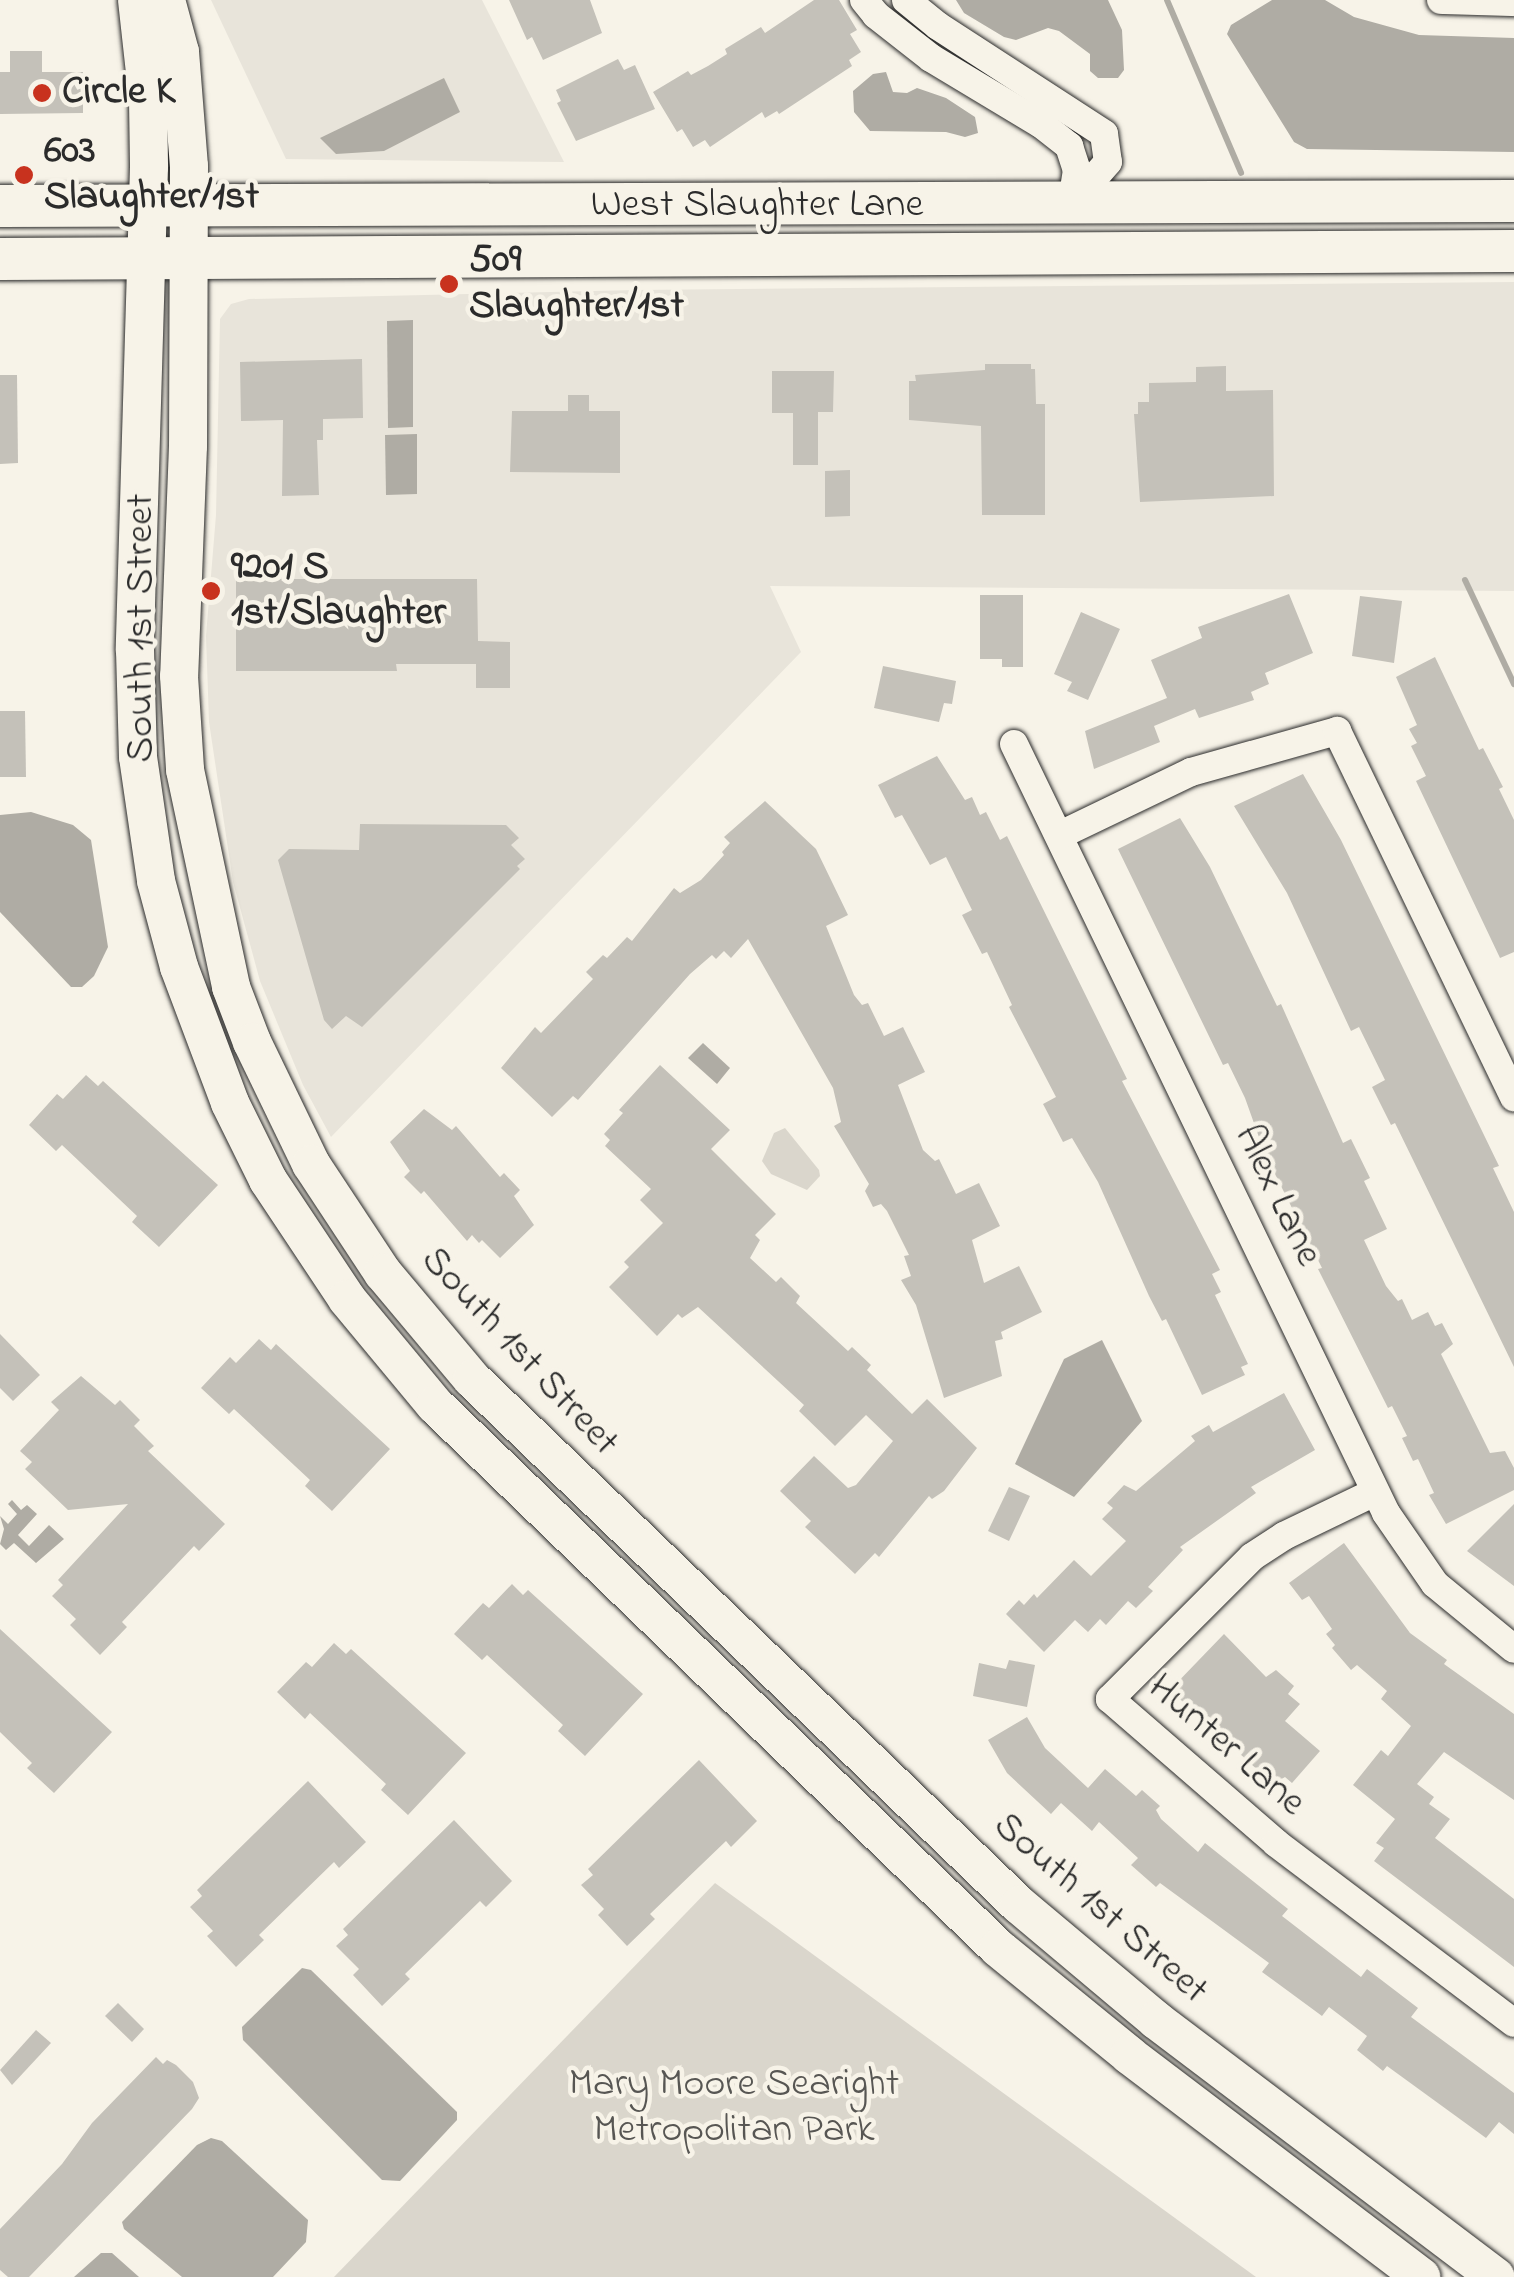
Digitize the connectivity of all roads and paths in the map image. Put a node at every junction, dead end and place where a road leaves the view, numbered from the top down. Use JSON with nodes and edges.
{"nodes":[{"id":1,"x":137,"y":0,"type":"edge"},
{"id":2,"x":166,"y":0,"type":"edge"},
{"id":3,"x":864,"y":0,"type":"edge"},
{"id":4,"x":906,"y":0,"type":"edge"},
{"id":5,"x":1441,"y":0,"type":"edge"},
{"id":6,"x":1514,"y":2,"type":"edge"},
{"id":7,"x":1514,"y":200,"type":"edge"},
{"id":8,"x":1072,"y":202,"type":"junction"},
{"id":9,"x":0,"y":206,"type":"edge"},
{"id":10,"x":168,"y":206,"type":"junction"},
{"id":11,"x":798,"y":206,"type":"junction"},
{"id":12,"x":1079,"y":252,"type":"junction"},
{"id":13,"x":1514,"y":252,"type":"edge"},
{"id":14,"x":564,"y":254,"type":"junction"},
{"id":15,"x":189,"y":255,"type":"junction"},
{"id":16,"x":146,"y":256,"type":"junction"},
{"id":17,"x":0,"y":259,"type":"edge"},
{"id":18,"x":1014,"y":744,"type":"dead end"},
{"id":19,"x":138,"y":757,"type":"junction"},
{"id":20,"x":185,"y":770,"type":"junction"},
{"id":21,"x":1060,"y":836,"type":"junction"},
{"id":22,"x":1514,"y":1097,"type":"edge"},
{"id":23,"x":383,"y":1274,"type":"junction"},
{"id":24,"x":347,"y":1298,"type":"junction"},
{"id":25,"x":1375,"y":1492,"type":"junction"},
{"id":26,"x":1514,"y":1650,"type":"edge"},
{"id":27,"x":784,"y":1680,"type":"junction"},
{"id":28,"x":752,"y":1710,"type":"junction"},
{"id":29,"x":1156,"y":2020,"type":"junction"},
{"id":30,"x":1514,"y":2023,"type":"edge"},
{"id":31,"x":1129,"y":2055,"type":"junction"},
{"id":32,"x":1421,"y":2277,"type":"edge"},
{"id":33,"x":1496,"y":2277,"type":"edge"}],
"edges":[{"from":1,"to":10,"type":"main road","name":"South 1st Street"},
{"from":2,"to":10,"type":"main road","name":"South 1st Street"},
{"from":3,"to":8,"type":"street"},
{"from":4,"to":8,"type":"street"},
{"from":5,"to":6,"type":"street"},
{"from":7,"to":8,"type":"main road","name":"West Slaughter Lane"},
{"from":8,"to":11,"type":"main road","name":"West Slaughter Lane"},
{"from":8,"to":12,"type":"main road"},
{"from":9,"to":10,"type":"main road","name":"West Slaughter Lane"},
{"from":10,"to":11,"type":"main road","name":"West Slaughter Lane"},
{"from":10,"to":15,"type":"main road","name":"South 1st Street"},
{"from":10,"to":16,"type":"main road","name":"South 1st Street"},
{"from":11,"to":14,"type":"main road"},
{"from":12,"to":13,"type":"main road","name":"West Slaughter Lane"},
{"from":12,"to":14,"type":"main road","name":"West Slaughter Lane"},
{"from":14,"to":15,"type":"main road","name":"West Slaughter Lane"},
{"from":15,"to":16,"type":"main road","name":"West Slaughter Lane"},
{"from":15,"to":20,"type":"main road","name":"South 1st Street"},
{"from":16,"to":17,"type":"main road","name":"West Slaughter Lane"},
{"from":16,"to":19,"type":"main road","name":"South 1st Street"},
{"from":18,"to":21,"type":"street","name":"Alex Lane"},
{"from":19,"to":20,"type":"main road"},
{"from":19,"to":24,"type":"main road","name":"South 1st Street"},
{"from":20,"to":23,"type":"main road","name":"South 1st Street"},
{"from":21,"to":22,"type":"street"},
{"from":21,"to":25,"type":"street","name":"Alex Lane"},
{"from":23,"to":24,"type":"main road"},
{"from":23,"to":27,"type":"main road","name":"South 1st Street"},
{"from":24,"to":28,"type":"main road","name":"South 1st Street"},
{"from":25,"to":26,"type":"street","name":"Alex Lane"},
{"from":25,"to":30,"type":"street","name":"Hunter Lane"},
{"from":27,"to":28,"type":"main road"},
{"from":27,"to":29,"type":"main road","name":"South 1st Street"},
{"from":28,"to":31,"type":"main road","name":"South 1st Street"},
{"from":29,"to":31,"type":"main road"},
{"from":29,"to":33,"type":"main road","name":"South 1st Street"},
{"from":31,"to":32,"type":"main road","name":"South 1st Street"}]}
